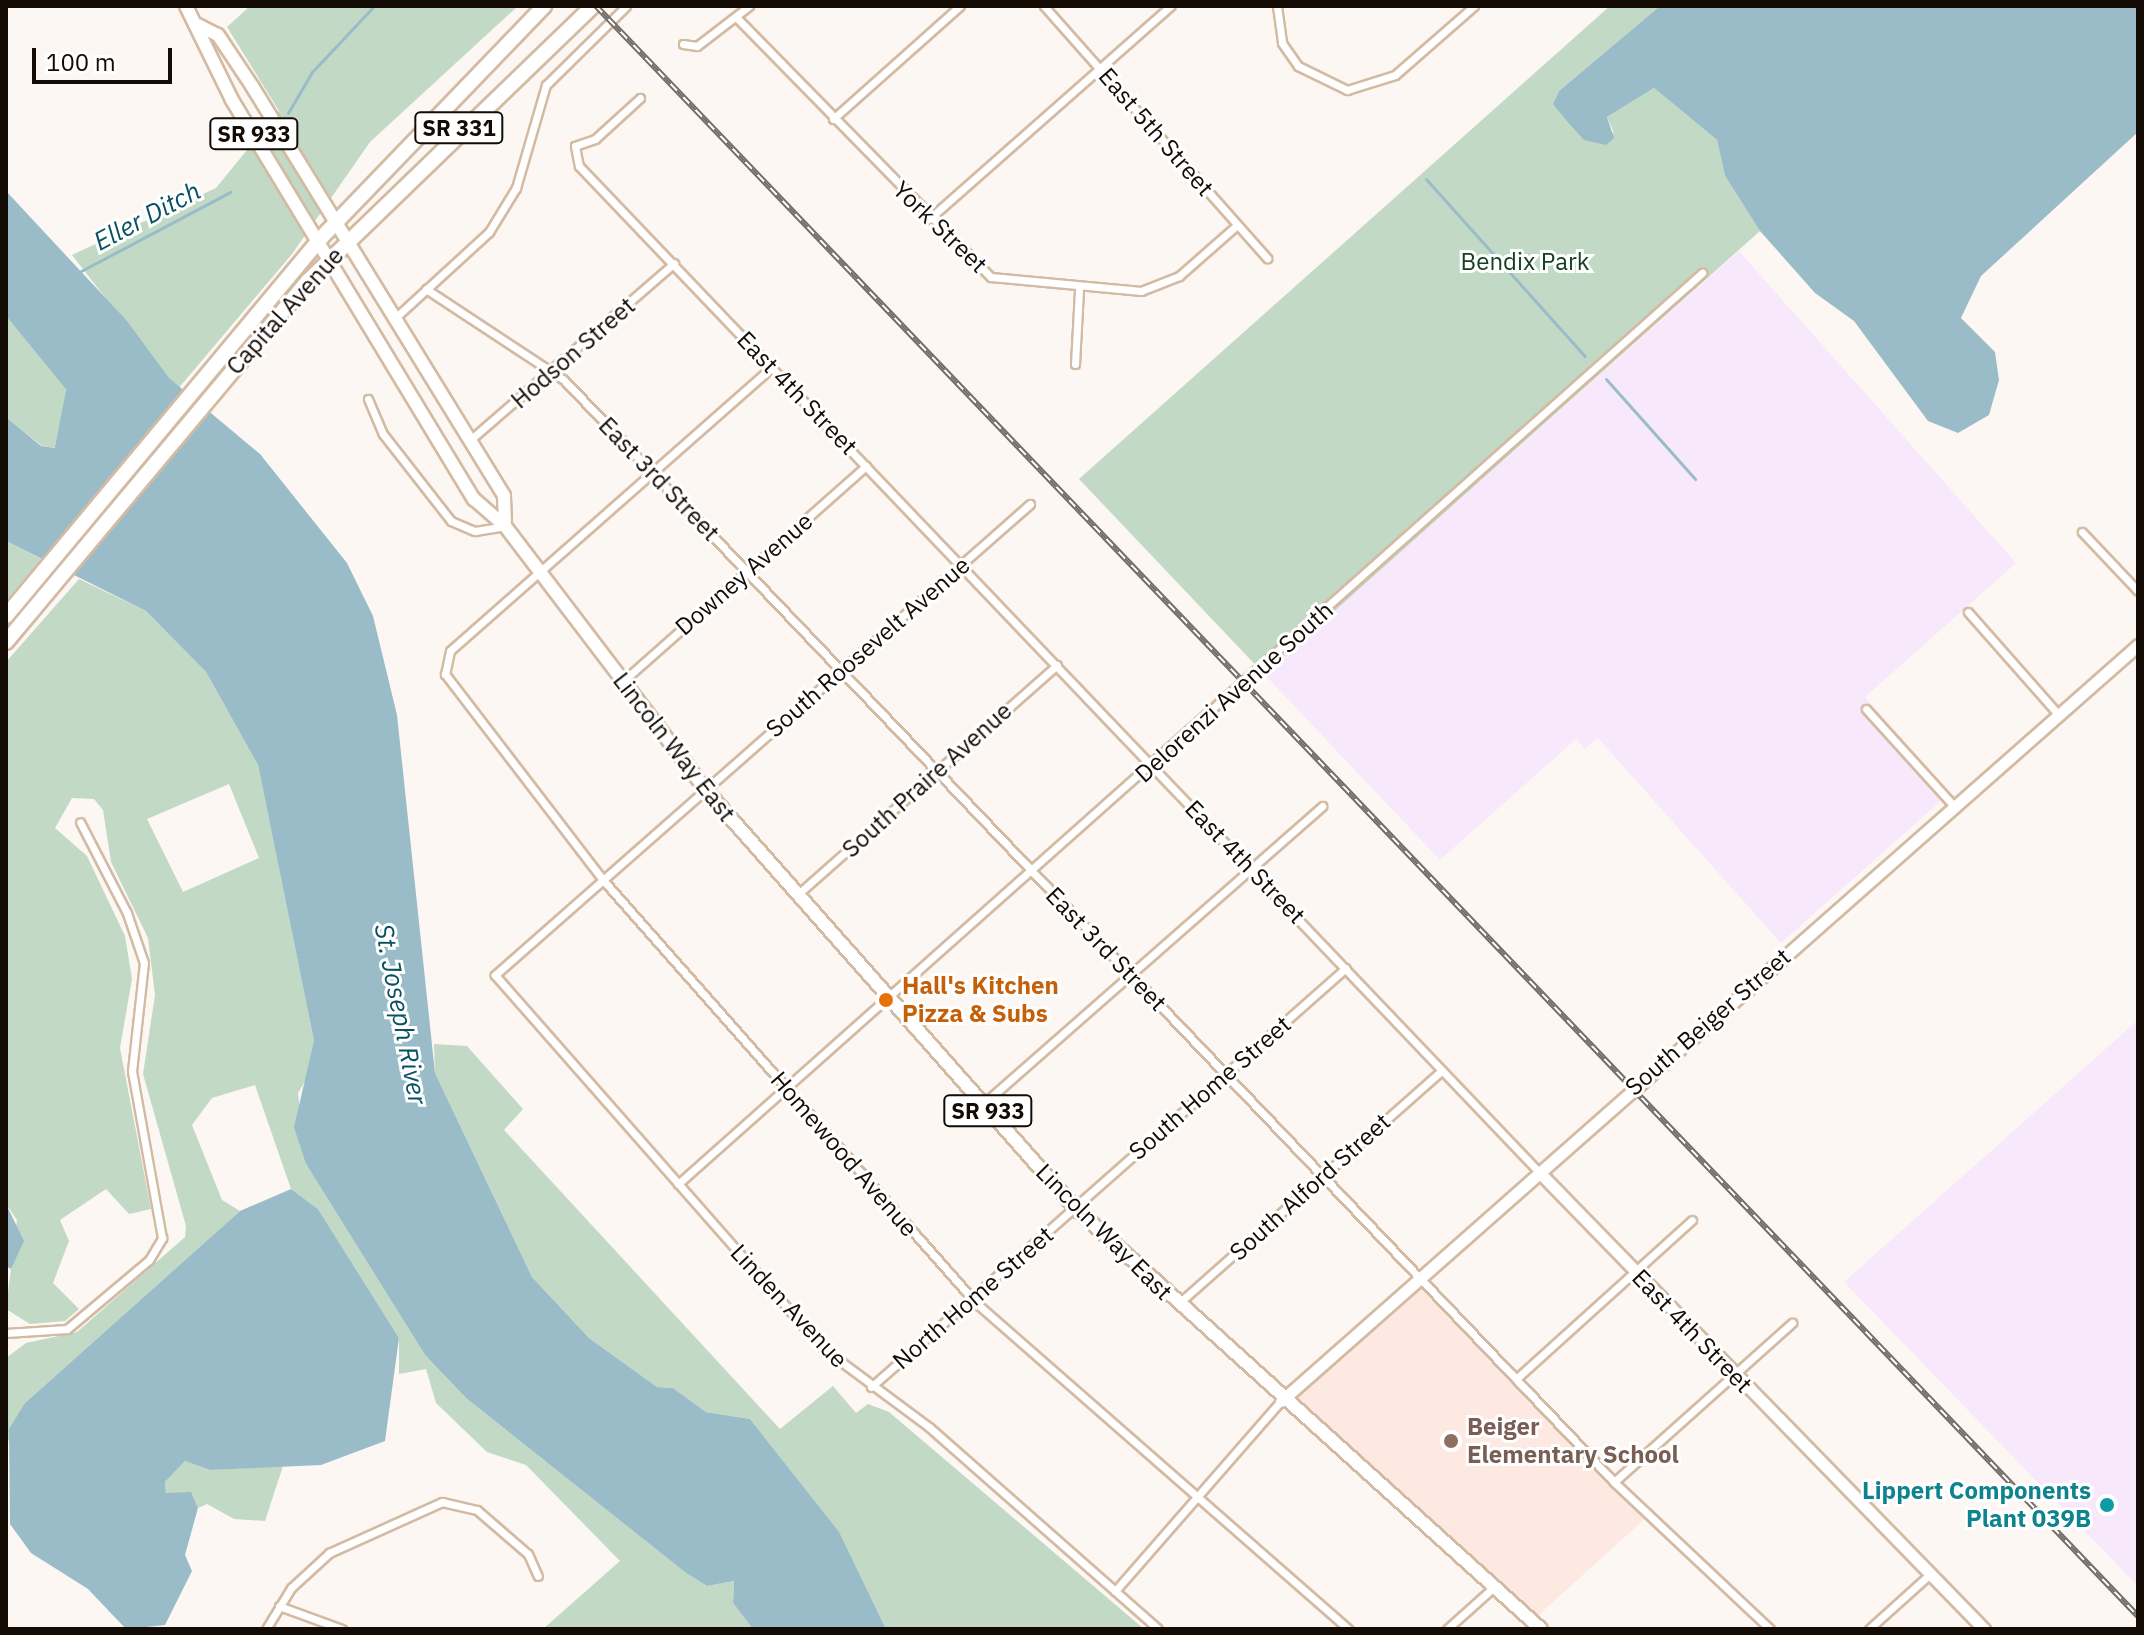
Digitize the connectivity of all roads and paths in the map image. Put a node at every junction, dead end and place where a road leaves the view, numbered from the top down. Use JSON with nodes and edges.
{"nodes":[{"id":1,"x":186,"y":6,"type":"edge"},
{"id":2,"x":544,"y":6,"type":"edge"},
{"id":3,"x":593,"y":6,"type":"edge"},
{"id":4,"x":626,"y":6,"type":"edge"},
{"id":5,"x":749,"y":6,"type":"edge"},
{"id":6,"x":960,"y":6,"type":"edge"},
{"id":7,"x":1044,"y":6,"type":"edge"},
{"id":8,"x":1171,"y":6,"type":"edge"},
{"id":9,"x":1277,"y":6,"type":"edge"},
{"id":10,"x":1474,"y":6,"type":"edge"},
{"id":11,"x":736,"y":17,"type":"junction"},
{"id":12,"x":198,"y":25,"type":"junction"},
{"id":13,"x":683,"y":44,"type":"dead end"},
{"id":14,"x":1100,"y":69,"type":"junction"},
{"id":15,"x":640,"y":98,"type":"dead end"},
{"id":16,"x":833,"y":119,"type":"junction"},
{"id":17,"x":929,"y":219,"type":"junction"},
{"id":18,"x":334,"y":223,"type":"junction"},
{"id":19,"x":1237,"y":225,"type":"junction"},
{"id":20,"x":321,"y":238,"type":"junction"},
{"id":21,"x":347,"y":243,"type":"junction"},
{"id":22,"x":332,"y":258,"type":"junction"},
{"id":23,"x":1267,"y":258,"type":"dead end"},
{"id":24,"x":674,"y":263,"type":"junction"},
{"id":25,"x":1702,"y":273,"type":"dead end"},
{"id":26,"x":426,"y":289,"type":"junction"},
{"id":27,"x":1079,"y":290,"type":"junction"},
{"id":28,"x":394,"y":319,"type":"junction"},
{"id":29,"x":1075,"y":364,"type":"dead end"},
{"id":30,"x":772,"y":367,"type":"junction"},
{"id":31,"x":552,"y":371,"type":"junction"},
{"id":32,"x":368,"y":399,"type":"dead end"},
{"id":33,"x":470,"y":440,"type":"junction"},
{"id":34,"x":866,"y":466,"type":"junction"},
{"id":35,"x":652,"y":473,"type":"junction"},
{"id":36,"x":1030,"y":504,"type":"dead end"},
{"id":37,"x":505,"y":526,"type":"junction"},
{"id":38,"x":2082,"y":532,"type":"dead end"},
{"id":39,"x":961,"y":564,"type":"junction"},
{"id":40,"x":747,"y":571,"type":"junction"},
{"id":41,"x":539,"y":573,"type":"junction"},
{"id":42,"x":2138,"y":591,"type":"edge"},
{"id":43,"x":1968,"y":612,"type":"dead end"},
{"id":44,"x":6,"y":616,"type":"edge"},
{"id":45,"x":6,"y":642,"type":"edge"},
{"id":46,"x":2138,"y":645,"type":"edge"},
{"id":47,"x":1057,"y":665,"type":"junction"},
{"id":48,"x":841,"y":671,"type":"junction"},
{"id":49,"x":622,"y":682,"type":"junction"},
{"id":50,"x":1866,"y":709,"type":"dead end"},
{"id":51,"x":2058,"y":714,"type":"junction"},
{"id":52,"x":1154,"y":767,"type":"junction"},
{"id":53,"x":938,"y":771,"type":"junction"},
{"id":54,"x":705,"y":789,"type":"junction"},
{"id":55,"x":1322,"y":806,"type":"dead end"},
{"id":56,"x":1955,"y":807,"type":"junction"},
{"id":57,"x":80,"y":822,"type":"dead end"},
{"id":58,"x":1251,"y":868,"type":"junction"},
{"id":59,"x":1034,"y":873,"type":"junction"},
{"id":60,"x":603,"y":880,"type":"junction"},
{"id":61,"x":797,"y":895,"type":"junction"},
{"id":62,"x":1346,"y":968,"type":"junction"},
{"id":63,"x":1130,"y":974,"type":"junction"},
{"id":64,"x":495,"y":975,"type":"joint"},
{"id":65,"x":889,"y":999,"type":"junction"},
{"id":66,"x":1442,"y":1070,"type":"junction"},
{"id":67,"x":1226,"y":1075,"type":"junction"},
{"id":68,"x":787,"y":1088,"type":"junction"},
{"id":69,"x":982,"y":1105,"type":"junction"},
{"id":70,"x":1539,"y":1172,"type":"junction"},
{"id":71,"x":1323,"y":1176,"type":"junction"},
{"id":72,"x":678,"y":1184,"type":"junction"},
{"id":73,"x":1075,"y":1208,"type":"junction"},
{"id":74,"x":1692,"y":1220,"type":"dead end"},
{"id":75,"x":1636,"y":1273,"type":"junction"},
{"id":76,"x":1420,"y":1278,"type":"junction"},
{"id":77,"x":972,"y":1299,"type":"junction"},
{"id":78,"x":1177,"y":1305,"type":"junction"},
{"id":79,"x":1792,"y":1323,"type":"dead end"},
{"id":80,"x":6,"y":1333,"type":"edge"},
{"id":81,"x":1734,"y":1376,"type":"junction"},
{"id":82,"x":1516,"y":1379,"type":"junction"},
{"id":83,"x":871,"y":1387,"type":"junction"},
{"id":84,"x":1281,"y":1401,"type":"junction"},
{"id":85,"x":1614,"y":1482,"type":"junction"},
{"id":86,"x":1196,"y":1496,"type":"junction"},
{"id":87,"x":1930,"y":1574,"type":"junction"},
{"id":88,"x":538,"y":1576,"type":"dead end"},
{"id":89,"x":1494,"y":1587,"type":"junction"},
{"id":90,"x":1115,"y":1591,"type":"junction"},
{"id":91,"x":279,"y":1606,"type":"junction"},
{"id":92,"x":266,"y":1629,"type":"edge"},
{"id":93,"x":342,"y":1629,"type":"edge"},
{"id":94,"x":1158,"y":1629,"type":"edge"},
{"id":95,"x":1348,"y":1629,"type":"edge"},
{"id":96,"x":1447,"y":1629,"type":"edge"},
{"id":97,"x":1541,"y":1629,"type":"edge"},
{"id":98,"x":1770,"y":1629,"type":"edge"},
{"id":99,"x":1869,"y":1629,"type":"edge"},
{"id":100,"x":1984,"y":1629,"type":"edge"}],
"edges":[{"from":1,"to":12,"type":"main road","name":"Lincoln Way East","number":"SR 933"},
{"from":2,"to":18,"type":"highway","name":"Capital Avenue","number":"SR 331"},
{"from":3,"to":21,"type":"highway","name":"Capital Avenue","number":"SR 331"},
{"from":4,"to":26,"type":"street"},
{"from":5,"to":11,"type":"street"},
{"from":6,"to":16,"type":"street"},
{"from":7,"to":14,"type":"street","name":"East 5th Street"},
{"from":8,"to":14,"type":"street"},
{"from":9,"to":10,"type":"street"},
{"from":11,"to":13,"type":"street"},
{"from":11,"to":16,"type":"street","name":"York Street"},
{"from":12,"to":18,"type":"main road","name":"Lincoln Way East","number":"SR 933"},
{"from":12,"to":20,"type":"main road","name":"Lincoln Way East","number":"SR 933"},
{"from":14,"to":17,"type":"street"},
{"from":14,"to":19,"type":"street","name":"East 5th Street"},
{"from":15,"to":24,"type":"street","name":"East 4th Street"},
{"from":16,"to":17,"type":"street","name":"York Street"},
{"from":17,"to":27,"type":"street","name":"York Street"},
{"from":18,"to":20,"type":"highway","name":"Capital Avenue","number":"SR 331"},
{"from":18,"to":21,"type":"main road","name":"Lincoln Way East","number":"SR 933"},
{"from":19,"to":23,"type":"street","name":"East 5th Street"},
{"from":19,"to":27,"type":"street","name":"York Street"},
{"from":20,"to":22,"type":"main road","name":"Lincoln Way East","number":"SR 933"},
{"from":20,"to":44,"type":"highway","name":"Capital Avenue","number":"SR 331"},
{"from":21,"to":22,"type":"highway","name":"Capital Avenue","number":"SR 331"},
{"from":21,"to":28,"type":"main road","name":"Lincoln Way East","number":"SR 933"},
{"from":22,"to":37,"type":"main road","name":"Lincoln Way East","number":"SR 933"},
{"from":22,"to":45,"type":"highway","name":"Capital Avenue","number":"SR 331"},
{"from":24,"to":30,"type":"street","name":"East 4th Street"},
{"from":24,"to":31,"type":"street","name":"Hodson Street"},
{"from":25,"to":52,"type":"street","name":"Delorenzi Avenue South"},
{"from":26,"to":28,"type":"street"},
{"from":26,"to":31,"type":"street","name":"East 3rd Street"},
{"from":27,"to":29,"type":"street"},
{"from":28,"to":33,"type":"main road","name":"Lincoln Way East","number":"SR 933"},
{"from":30,"to":34,"type":"street","name":"East 4th Street"},
{"from":30,"to":35,"type":"street"},
{"from":31,"to":33,"type":"street","name":"Hodson Street"},
{"from":31,"to":35,"type":"street","name":"East 3rd Street"},
{"from":32,"to":37,"type":"street"},
{"from":33,"to":37,"type":"main road","name":"Lincoln Way East","number":"SR 933"},
{"from":34,"to":39,"type":"street","name":"East 4th Street"},
{"from":34,"to":40,"type":"street","name":"Downey Avenue"},
{"from":35,"to":40,"type":"street","name":"East 3rd Street"},
{"from":35,"to":41,"type":"street"},
{"from":36,"to":39,"type":"street","name":"South Roosevelt Avenue"},
{"from":37,"to":41,"type":"main road","name":"Lincoln Way East","number":"SR 933"},
{"from":38,"to":42,"type":"street"},
{"from":39,"to":47,"type":"street","name":"East 4th Street"},
{"from":39,"to":48,"type":"street","name":"South Roosevelt Avenue"},
{"from":40,"to":48,"type":"street","name":"East 3rd Street"},
{"from":40,"to":49,"type":"street","name":"Downey Avenue"},
{"from":41,"to":49,"type":"main road","name":"Lincoln Way East","number":"SR 933"},
{"from":41,"to":60,"type":"street","name":"Homewood Avenue"},
{"from":43,"to":51,"type":"street"},
{"from":46,"to":51,"type":"street","name":"South Beiger Street"},
{"from":47,"to":52,"type":"street","name":"East 4th Street"},
{"from":47,"to":53,"type":"street","name":"South Praire Avenue"},
{"from":48,"to":53,"type":"street","name":"East 3rd Street"},
{"from":48,"to":54,"type":"street","name":"South Roosevelt Avenue"},
{"from":49,"to":54,"type":"main road","name":"Lincoln Way East","number":"SR 933"},
{"from":50,"to":56,"type":"street"},
{"from":51,"to":56,"type":"street","name":"South Beiger Street"},
{"from":52,"to":58,"type":"street","name":"East 4th Street"},
{"from":52,"to":59,"type":"street","name":"Delorenzi Avenue South"},
{"from":53,"to":59,"type":"street","name":"East 3rd Street"},
{"from":53,"to":61,"type":"street","name":"South Praire Avenue"},
{"from":54,"to":60,"type":"street","name":"South Roosevelt Avenue"},
{"from":54,"to":61,"type":"main road","name":"Lincoln Way East","number":"SR 933"},
{"from":55,"to":58,"type":"street"},
{"from":56,"to":70,"type":"street","name":"South Beiger Street"},
{"from":57,"to":80,"type":"street"},
{"from":58,"to":62,"type":"street","name":"East 4th Street"},
{"from":58,"to":63,"type":"street"},
{"from":59,"to":63,"type":"street","name":"East 3rd Street"},
{"from":59,"to":65,"type":"street","name":"Delorenzi Avenue South"},
{"from":60,"to":64,"type":"street","name":"South Roosevelt Avenue"},
{"from":60,"to":68,"type":"street","name":"Homewood Avenue"},
{"from":61,"to":65,"type":"main road","name":"Lincoln Way East","number":"SR 933"},
{"from":62,"to":66,"type":"street","name":"East 4th Street"},
{"from":62,"to":67,"type":"street","name":"South Home Street"},
{"from":63,"to":67,"type":"street","name":"East 3rd Street"},
{"from":63,"to":69,"type":"street"},
{"from":64,"to":72,"type":"street","name":"Linden Avenue"},
{"from":65,"to":68,"type":"street","name":"Delorenzi Avenue South"},
{"from":65,"to":69,"type":"main road","name":"Lincoln Way East","number":"SR 933"},
{"from":66,"to":70,"type":"street","name":"East 4th Street"},
{"from":66,"to":71,"type":"street","name":"South Alford Street"},
{"from":67,"to":71,"type":"street","name":"East 3rd Street"},
{"from":67,"to":73,"type":"street","name":"South Home Street"},
{"from":68,"to":72,"type":"street","name":"Delorenzi Avenue South"},
{"from":68,"to":77,"type":"street","name":"Homewood Avenue"},
{"from":69,"to":73,"type":"main road","name":"Lincoln Way East","number":"SR 933"},
{"from":70,"to":75,"type":"street","name":"East 4th Street"},
{"from":70,"to":76,"type":"street","name":"South Beiger Street"},
{"from":71,"to":76,"type":"street","name":"East 3rd Street"},
{"from":71,"to":78,"type":"street","name":"South Alford Street"},
{"from":72,"to":83,"type":"street","name":"Linden Avenue"},
{"from":73,"to":77,"type":"street","name":"North Home Street"},
{"from":73,"to":78,"type":"main road","name":"Lincoln Way East","number":"SR 933"},
{"from":74,"to":75,"type":"street"},
{"from":75,"to":81,"type":"street","name":"East 4th Street"},
{"from":75,"to":82,"type":"street"},
{"from":76,"to":82,"type":"street","name":"East 3rd Street"},
{"from":76,"to":84,"type":"street","name":"South Beiger Street"},
{"from":77,"to":83,"type":"street","name":"North Home Street"},
{"from":77,"to":86,"type":"street","name":"Homewood Avenue"},
{"from":78,"to":84,"type":"main road","name":"Lincoln Way East","number":"SR 933"},
{"from":79,"to":81,"type":"street"},
{"from":81,"to":85,"type":"street"},
{"from":81,"to":87,"type":"street","name":"East 4th Street"},
{"from":82,"to":85,"type":"street","name":"East 3rd Street"},
{"from":83,"to":90,"type":"street","name":"Linden Avenue"},
{"from":84,"to":86,"type":"street"},
{"from":84,"to":89,"type":"main road","name":"Lincoln Way East","number":"SR 933"},
{"from":85,"to":98,"type":"street","name":"East 3rd Street"},
{"from":86,"to":90,"type":"street"},
{"from":86,"to":95,"type":"street","name":"Homewood Avenue"},
{"from":87,"to":99,"type":"street"},
{"from":87,"to":100,"type":"street","name":"East 4th Street"},
{"from":88,"to":91,"type":"street"},
{"from":89,"to":96,"type":"street"},
{"from":89,"to":97,"type":"main road","name":"Lincoln Way East","number":"SR 933"},
{"from":90,"to":94,"type":"street","name":"Linden Avenue"},
{"from":91,"to":92,"type":"street"},
{"from":91,"to":93,"type":"street"}]}
